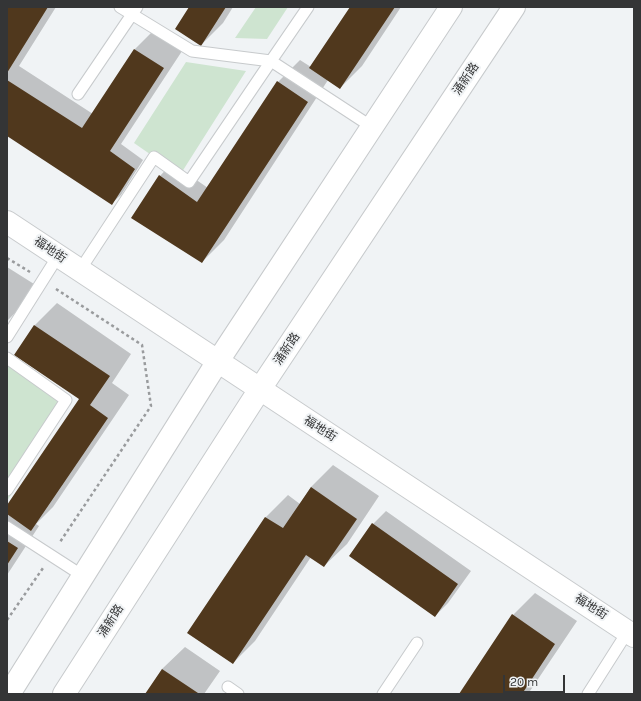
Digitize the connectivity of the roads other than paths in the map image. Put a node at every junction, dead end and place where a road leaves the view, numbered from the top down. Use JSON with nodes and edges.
{"nodes":[{"id":1,"x":120,"y":7,"type":"edge"},
{"id":2,"x":137,"y":7,"type":"edge"},
{"id":3,"x":308,"y":7,"type":"edge"},
{"id":4,"x":451,"y":7,"type":"edge"},
{"id":5,"x":514,"y":7,"type":"edge"},
{"id":6,"x":271,"y":61,"type":"junction"},
{"id":7,"x":78,"y":94,"type":"dead end"},
{"id":8,"x":372,"y":127,"type":"junction"},
{"id":9,"x":7,"y":222,"type":"edge"},
{"id":10,"x":58,"y":256,"type":"junction"},
{"id":11,"x":80,"y":270,"type":"junction"},
{"id":12,"x":7,"y":337,"type":"edge"},
{"id":13,"x":7,"y":358,"type":"edge"},
{"id":14,"x":218,"y":361,"type":"junction"},
{"id":15,"x":260,"y":389,"type":"junction"},
{"id":16,"x":7,"y":490,"type":"edge"},
{"id":17,"x":7,"y":527,"type":"edge"},
{"id":18,"x":83,"y":576,"type":"junction"},
{"id":19,"x":631,"y":634,"type":"edge"},
{"id":20,"x":417,"y":643,"type":"dead end"},
{"id":21,"x":228,"y":687,"type":"dead end"},
{"id":22,"x":9,"y":694,"type":"edge"},
{"id":23,"x":64,"y":694,"type":"edge"},
{"id":24,"x":238,"y":694,"type":"edge"},
{"id":25,"x":383,"y":694,"type":"edge"},
{"id":26,"x":588,"y":694,"type":"edge"}],
"edges":[{"from":1,"to":6,"type":"lane"},
{"from":2,"to":7,"type":"lane"},
{"from":3,"to":6,"type":"lane"},
{"from":4,"to":8,"type":"street"},
{"from":5,"to":15,"type":"street","name":"涌新路"},
{"from":6,"to":8,"type":"lane"},
{"from":6,"to":11,"type":"lane"},
{"from":8,"to":14,"type":"street"},
{"from":9,"to":10,"type":"street","name":"福地街"},
{"from":10,"to":11,"type":"street","name":"福地街"},
{"from":10,"to":12,"type":"lane"},
{"from":11,"to":14,"type":"street","name":"福地街"},
{"from":13,"to":16,"type":"lane"},
{"from":14,"to":15,"type":"street","name":"福地街"},
{"from":14,"to":18,"type":"street"},
{"from":15,"to":19,"type":"street","name":"福地街"},
{"from":15,"to":23,"type":"street","name":"涌新路"},
{"from":17,"to":18,"type":"lane"},
{"from":18,"to":22,"type":"street"},
{"from":19,"to":26,"type":"lane"},
{"from":20,"to":25,"type":"lane"},
{"from":21,"to":24,"type":"lane"}]}
